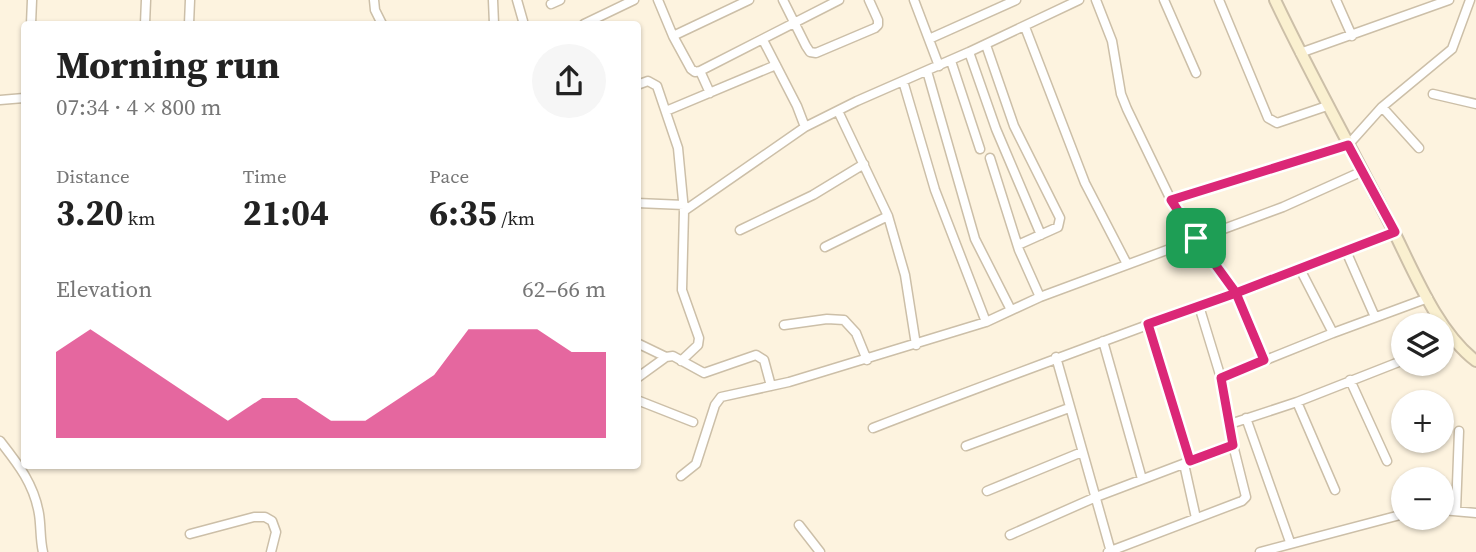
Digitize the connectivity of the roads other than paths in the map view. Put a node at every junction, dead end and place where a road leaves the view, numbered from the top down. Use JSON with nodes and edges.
{"nodes":[{"id":1,"x":32,"y":0,"type":"edge"},
{"id":2,"x":146,"y":0,"type":"edge"},
{"id":3,"x":190,"y":0,"type":"edge"},
{"id":4,"x":374,"y":0,"type":"edge"},
{"id":5,"x":492,"y":0,"type":"edge"},
{"id":6,"x":517,"y":0,"type":"edge"},
{"id":7,"x":634,"y":0,"type":"edge"},
{"id":8,"x":749,"y":0,"type":"edge"},
{"id":9,"x":782,"y":0,"type":"edge"},
{"id":10,"x":839,"y":0,"type":"edge"},
{"id":11,"x":869,"y":0,"type":"edge"},
{"id":12,"x":914,"y":0,"type":"edge"},
{"id":13,"x":1016,"y":0,"type":"edge"},
{"id":14,"x":1079,"y":0,"type":"edge"},
{"id":15,"x":1096,"y":0,"type":"edge"},
{"id":16,"x":1164,"y":0,"type":"edge"},
{"id":17,"x":1219,"y":0,"type":"edge"},
{"id":18,"x":1275,"y":0,"type":"edge"},
{"id":19,"x":1336,"y":0,"type":"edge"},
{"id":20,"x":1449,"y":0,"type":"edge"},
{"id":21,"x":1470,"y":0,"type":"edge"},
{"id":22,"x":661,"y":1,"type":"edge"},
{"id":23,"x":32,"y":21,"type":"edge"},
{"id":24,"x":145,"y":21,"type":"edge"},
{"id":25,"x":189,"y":21,"type":"edge"},
{"id":26,"x":380,"y":21,"type":"edge"},
{"id":27,"x":494,"y":21,"type":"edge"},
{"id":28,"x":523,"y":21,"type":"dead end"},
{"id":29,"x":590,"y":21,"type":"edge"},
{"id":30,"x":795,"y":24,"type":"junction"},
{"id":31,"x":1025,"y":27,"type":"junction"},
{"id":32,"x":673,"y":36,"type":"junction"},
{"id":33,"x":1352,"y":36,"type":"junction"},
{"id":34,"x":929,"y":39,"type":"junction"},
{"id":35,"x":763,"y":40,"type":"junction"},
{"id":36,"x":986,"y":45,"type":"junction"},
{"id":37,"x":969,"y":52,"type":"junction"},
{"id":38,"x":1300,"y":54,"type":"junction"},
{"id":39,"x":951,"y":61,"type":"junction"},
{"id":40,"x":776,"y":65,"type":"junction"},
{"id":41,"x":939,"y":66,"type":"junction"},
{"id":42,"x":700,"y":71,"type":"junction"},
{"id":43,"x":927,"y":71,"type":"junction"},
{"id":44,"x":1196,"y":73,"type":"dead end"},
{"id":45,"x":903,"y":80,"type":"junction"},
{"id":46,"x":641,"y":84,"type":"edge"},
{"id":47,"x":710,"y":93,"type":"junction"},
{"id":48,"x":1433,"y":94,"type":"dead end"},
{"id":49,"x":21,"y":98,"type":"edge"},
{"id":50,"x":0,"y":100,"type":"edge"},
{"id":51,"x":1476,"y":104,"type":"edge"},
{"id":52,"x":1327,"y":106,"type":"junction"},
{"id":53,"x":1382,"y":107,"type":"junction"},
{"id":54,"x":666,"y":111,"type":"junction"},
{"id":55,"x":838,"y":111,"type":"junction"},
{"id":56,"x":805,"y":127,"type":"junction"},
{"id":57,"x":1348,"y":145,"type":"junction"},
{"id":58,"x":1419,"y":148,"type":"dead end"},
{"id":59,"x":980,"y":149,"type":"dead end"},
{"id":60,"x":990,"y":158,"type":"dead end"},
{"id":61,"x":863,"y":164,"type":"junction"},
{"id":62,"x":1363,"y":171,"type":"junction"},
{"id":63,"x":1171,"y":200,"type":"junction"},
{"id":64,"x":641,"y":203,"type":"edge"},
{"id":65,"x":684,"y":208,"type":"junction"},
{"id":66,"x":888,"y":216,"type":"junction"},
{"id":67,"x":740,"y":230,"type":"dead end"},
{"id":68,"x":1395,"y":232,"type":"junction"},
{"id":69,"x":1041,"y":234,"type":"junction"},
{"id":70,"x":1196,"y":238,"type":"junction"},
{"id":71,"x":1018,"y":245,"type":"junction"},
{"id":72,"x":825,"y":247,"type":"dead end"},
{"id":73,"x":1346,"y":251,"type":"junction"},
{"id":74,"x":1127,"y":264,"type":"junction"},
{"id":75,"x":1300,"y":269,"type":"junction"},
{"id":76,"x":1236,"y":293,"type":"junction"},
{"id":77,"x":1040,"y":297,"type":"junction"},
{"id":78,"x":1428,"y":298,"type":"junction"},
{"id":79,"x":1199,"y":306,"type":"junction"},
{"id":80,"x":1011,"y":310,"type":"junction"},
{"id":81,"x":1435,"y":313,"type":"edge"},
{"id":82,"x":1375,"y":317,"type":"junction"},
{"id":83,"x":986,"y":322,"type":"junction"},
{"id":84,"x":1148,"y":324,"type":"junction"},
{"id":85,"x":784,"y":325,"type":"dead end"},
{"id":86,"x":1333,"y":333,"type":"junction"},
{"id":87,"x":1103,"y":341,"type":"junction"},
{"id":88,"x":641,"y":344,"type":"edge"},
{"id":89,"x":916,"y":345,"type":"junction"},
{"id":90,"x":1454,"y":346,"type":"edge"},
{"id":91,"x":666,"y":357,"type":"junction"},
{"id":92,"x":1056,"y":357,"type":"junction"},
{"id":93,"x":1474,"y":357,"type":"edge"},
{"id":94,"x":867,"y":360,"type":"junction"},
{"id":95,"x":1264,"y":360,"type":"junction"},
{"id":96,"x":681,"y":361,"type":"junction"},
{"id":97,"x":1391,"y":365,"type":"edge"},
{"id":98,"x":641,"y":375,"type":"edge"},
{"id":99,"x":1221,"y":378,"type":"junction"},
{"id":100,"x":1350,"y":380,"type":"junction"},
{"id":101,"x":771,"y":386,"type":"junction"},
{"id":102,"x":1297,"y":401,"type":"junction"},
{"id":103,"x":641,"y":402,"type":"edge"},
{"id":104,"x":1069,"y":408,"type":"junction"},
{"id":105,"x":1246,"y":418,"type":"junction"},
{"id":106,"x":694,"y":422,"type":"dead end"},
{"id":107,"x":1230,"y":424,"type":"junction"},
{"id":108,"x":873,"y":428,"type":"dead end"},
{"id":109,"x":1459,"y":431,"type":"dead end"},
{"id":110,"x":0,"y":441,"type":"edge"},
{"id":111,"x":1233,"y":445,"type":"junction"},
{"id":112,"x":966,"y":446,"type":"dead end"},
{"id":113,"x":1082,"y":452,"type":"junction"},
{"id":114,"x":21,"y":456,"type":"edge"},
{"id":115,"x":16,"y":461,"type":"junction"},
{"id":116,"x":1387,"y":461,"type":"dead end"},
{"id":117,"x":1187,"y":462,"type":"junction"},
{"id":118,"x":21,"y":468,"type":"edge"},
{"id":119,"x":22,"y":469,"type":"edge"},
{"id":120,"x":681,"y":476,"type":"dead end"},
{"id":121,"x":1142,"y":479,"type":"junction"},
{"id":122,"x":1335,"y":490,"type":"dead end"},
{"id":123,"x":987,"y":491,"type":"dead end"},
{"id":124,"x":1096,"y":497,"type":"junction"},
{"id":125,"x":1456,"y":511,"type":"joint"},
{"id":126,"x":1476,"y":513,"type":"edge"},
{"id":127,"x":1391,"y":517,"type":"edge"},
{"id":128,"x":1196,"y":518,"type":"junction"},
{"id":129,"x":799,"y":525,"type":"dead end"},
{"id":130,"x":190,"y":534,"type":"dead end"},
{"id":131,"x":1010,"y":535,"type":"dead end"},
{"id":132,"x":1290,"y":542,"type":"junction"},
{"id":133,"x":43,"y":552,"type":"edge"},
{"id":134,"x":271,"y":552,"type":"edge"},
{"id":135,"x":820,"y":552,"type":"edge"},
{"id":136,"x":1110,"y":552,"type":"edge"},
{"id":137,"x":1260,"y":552,"type":"edge"}],
"edges":[{"from":1,"to":23,"type":"street"},
{"from":2,"to":24,"type":"street"},
{"from":3,"to":25,"type":"street"},
{"from":4,"to":26,"type":"street"},
{"from":5,"to":27,"type":"street"},
{"from":6,"to":28,"type":"street"},
{"from":7,"to":29,"type":"street"},
{"from":8,"to":32,"type":"street"},
{"from":9,"to":30,"type":"street"},
{"from":10,"to":30,"type":"street"},
{"from":11,"to":30,"type":"street"},
{"from":12,"to":34,"type":"street"},
{"from":13,"to":34,"type":"street"},
{"from":14,"to":31,"type":"street"},
{"from":15,"to":63,"type":"street"},
{"from":16,"to":44,"type":"street"},
{"from":17,"to":52,"type":"street"},
{"from":18,"to":38,"type":"street"},
{"from":19,"to":33,"type":"street"},
{"from":20,"to":33,"type":"street"},
{"from":21,"to":53,"type":"street"},
{"from":22,"to":32,"type":"street"},
{"from":30,"to":35,"type":"street"},
{"from":31,"to":36,"type":"street"},
{"from":31,"to":74,"type":"street"},
{"from":32,"to":42,"type":"street"},
{"from":33,"to":38,"type":"street"},
{"from":34,"to":41,"type":"street"},
{"from":35,"to":40,"type":"street"},
{"from":35,"to":42,"type":"street"},
{"from":36,"to":37,"type":"street"},
{"from":36,"to":69,"type":"street"},
{"from":37,"to":39,"type":"street"},
{"from":37,"to":69,"type":"street"},
{"from":38,"to":52,"type":"street"},
{"from":39,"to":41,"type":"street"},
{"from":39,"to":59,"type":"street"},
{"from":40,"to":47,"type":"street"},
{"from":40,"to":56,"type":"street"},
{"from":41,"to":43,"type":"street"},
{"from":42,"to":47,"type":"street"},
{"from":43,"to":45,"type":"street"},
{"from":43,"to":80,"type":"street"},
{"from":45,"to":55,"type":"street"},
{"from":45,"to":83,"type":"street"},
{"from":46,"to":54,"type":"street"},
{"from":47,"to":54,"type":"street"},
{"from":48,"to":51,"type":"street"},
{"from":49,"to":50,"type":"street"},
{"from":52,"to":57,"type":"street"},
{"from":53,"to":57,"type":"street"},
{"from":53,"to":58,"type":"street"},
{"from":54,"to":65,"type":"street"},
{"from":55,"to":56,"type":"street"},
{"from":55,"to":61,"type":"street"},
{"from":56,"to":65,"type":"street"},
{"from":57,"to":62,"type":"street"},
{"from":57,"to":63,"type":"street"},
{"from":60,"to":71,"type":"street"},
{"from":61,"to":66,"type":"street"},
{"from":61,"to":67,"type":"street"},
{"from":62,"to":68,"type":"street"},
{"from":62,"to":70,"type":"street"},
{"from":63,"to":70,"type":"street"},
{"from":64,"to":65,"type":"street"},
{"from":65,"to":96,"type":"street"},
{"from":66,"to":72,"type":"street"},
{"from":66,"to":89,"type":"street"},
{"from":68,"to":73,"type":"street"},
{"from":68,"to":78,"type":"street"},
{"from":69,"to":71,"type":"street"},
{"from":70,"to":74,"type":"street"},
{"from":70,"to":76,"type":"street"},
{"from":71,"to":77,"type":"street"},
{"from":73,"to":75,"type":"street"},
{"from":73,"to":82,"type":"street"},
{"from":74,"to":77,"type":"street"},
{"from":75,"to":76,"type":"street"},
{"from":75,"to":86,"type":"street"},
{"from":76,"to":79,"type":"street"},
{"from":76,"to":95,"type":"street"},
{"from":77,"to":80,"type":"street"},
{"from":78,"to":81,"type":"street"},
{"from":78,"to":82,"type":"street"},
{"from":79,"to":84,"type":"street"},
{"from":79,"to":99,"type":"street"},
{"from":80,"to":83,"type":"street"},
{"from":82,"to":86,"type":"street"},
{"from":83,"to":89,"type":"street"},
{"from":84,"to":87,"type":"street"},
{"from":84,"to":117,"type":"street"},
{"from":85,"to":94,"type":"street"},
{"from":86,"to":95,"type":"street"},
{"from":87,"to":92,"type":"street"},
{"from":87,"to":121,"type":"street"},
{"from":88,"to":91,"type":"street"},
{"from":89,"to":94,"type":"street"},
{"from":90,"to":93,"type":"street"},
{"from":91,"to":96,"type":"street"},
{"from":91,"to":98,"type":"street"},
{"from":92,"to":104,"type":"street"},
{"from":92,"to":108,"type":"street"},
{"from":94,"to":101,"type":"street"},
{"from":95,"to":99,"type":"street"},
{"from":96,"to":101,"type":"street"},
{"from":97,"to":100,"type":"street"},
{"from":99,"to":107,"type":"street"},
{"from":100,"to":102,"type":"street"},
{"from":100,"to":116,"type":"street"},
{"from":101,"to":120,"type":"street"},
{"from":102,"to":105,"type":"street"},
{"from":102,"to":122,"type":"street"},
{"from":103,"to":106,"type":"street"},
{"from":104,"to":112,"type":"street"},
{"from":104,"to":113,"type":"street"},
{"from":105,"to":107,"type":"street"},
{"from":105,"to":132,"type":"street"},
{"from":107,"to":111,"type":"street"},
{"from":109,"to":125,"type":"street"},
{"from":110,"to":115,"type":"street"},
{"from":111,"to":117,"type":"street"},
{"from":111,"to":128,"type":"street"},
{"from":113,"to":123,"type":"street"},
{"from":113,"to":124,"type":"street"},
{"from":114,"to":115,"type":"street"},
{"from":115,"to":118,"type":"street"},
{"from":117,"to":121,"type":"street"},
{"from":117,"to":128,"type":"street"},
{"from":119,"to":133,"type":"street"},
{"from":121,"to":124,"type":"street"},
{"from":124,"to":131,"type":"street"},
{"from":124,"to":136,"type":"street"},
{"from":125,"to":126,"type":"street"},
{"from":127,"to":132,"type":"street"},
{"from":128,"to":136,"type":"street"},
{"from":129,"to":135,"type":"street"},
{"from":130,"to":134,"type":"street"},
{"from":132,"to":137,"type":"street"}]}
